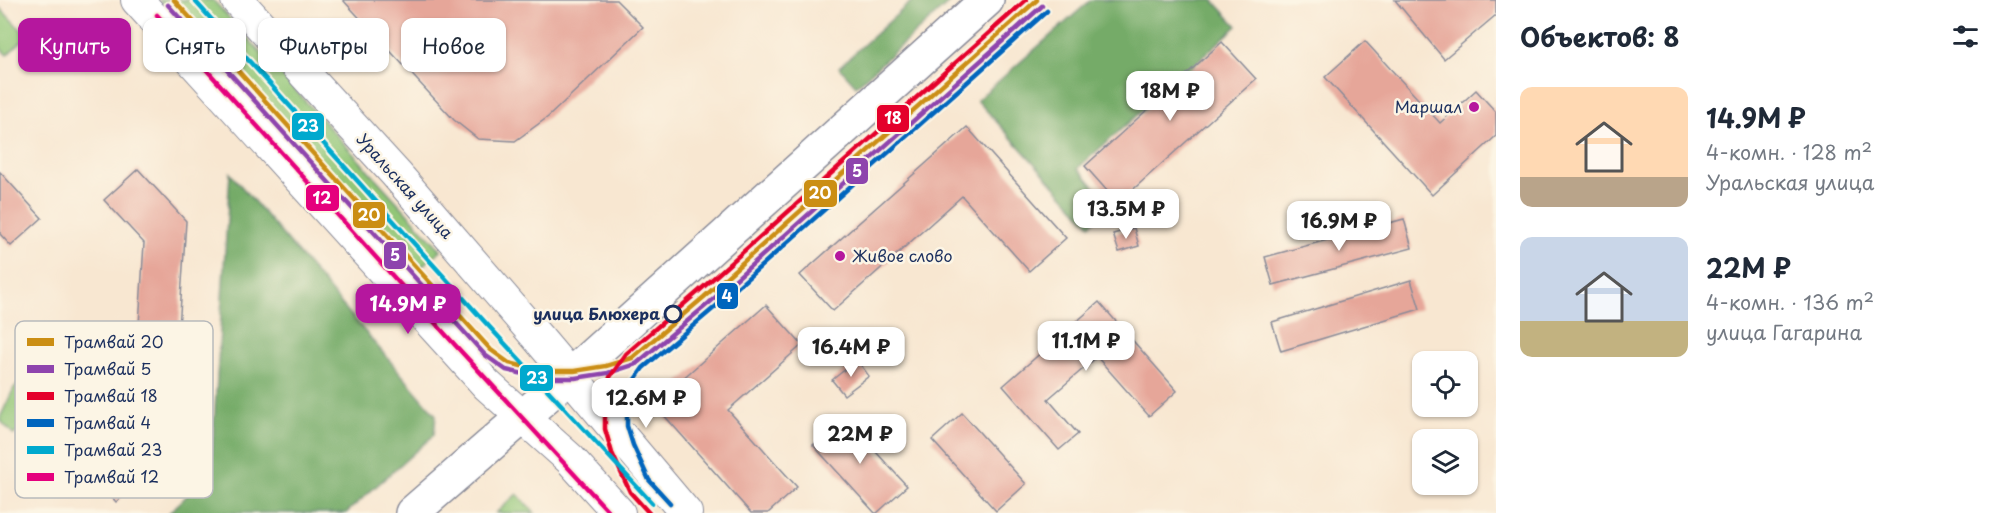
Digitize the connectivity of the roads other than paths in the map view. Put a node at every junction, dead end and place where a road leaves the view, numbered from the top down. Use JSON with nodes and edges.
{"nodes":[{"id":1,"x":137,"y":0,"type":"edge"},
{"id":2,"x":237,"y":0,"type":"edge"},
{"id":3,"x":987,"y":0,"type":"edge"},
{"id":4,"x":570,"y":375,"type":"junction"},
{"id":5,"x":522,"y":417,"type":"junction"},
{"id":6,"x":412,"y":513,"type":"edge"},
{"id":7,"x":619,"y":513,"type":"edge"},
{"id":8,"x":686,"y":513,"type":"edge"}],
"edges":[{"from":1,"to":5,"type":"main road"},
{"from":2,"to":4,"type":"main road","name":"Уральская улица"},
{"from":3,"to":4,"type":"main road"},
{"from":4,"to":5,"type":"main road"},
{"from":4,"to":8,"type":"main road","name":"Уральская улица"},
{"from":5,"to":6,"type":"main road"},
{"from":5,"to":7,"type":"main road"}]}
